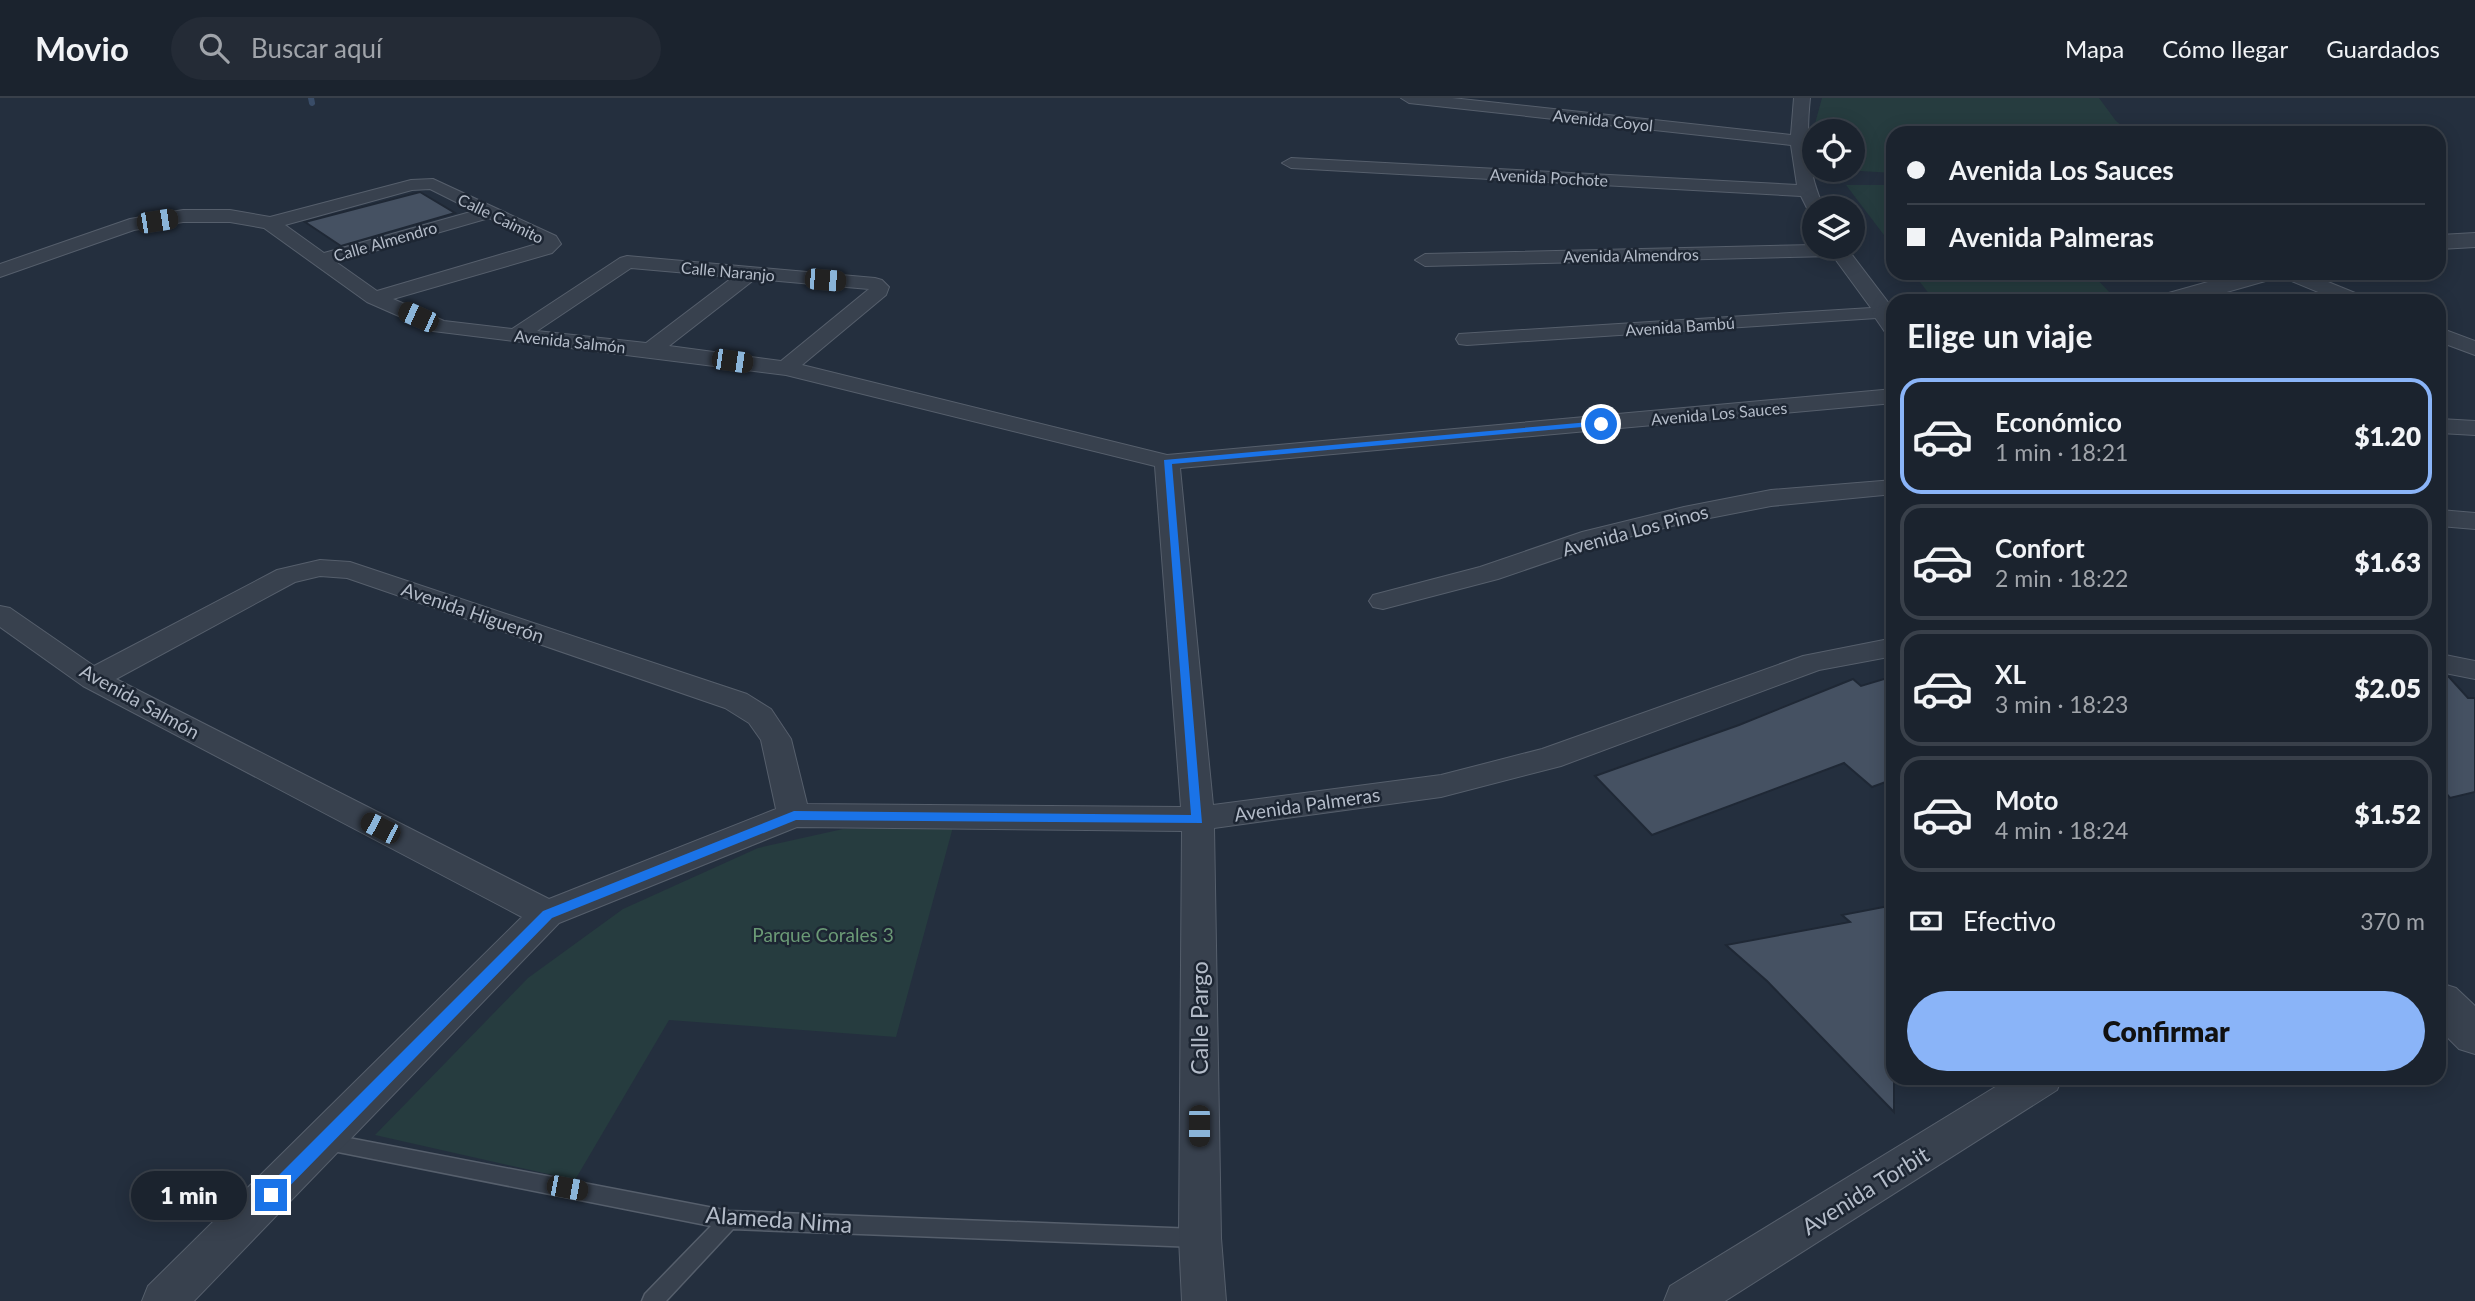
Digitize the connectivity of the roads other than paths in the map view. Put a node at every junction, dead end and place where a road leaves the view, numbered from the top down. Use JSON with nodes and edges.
{"nodes":[{"id":1,"x":1409,"y":98,"type":"edge"},
{"id":2,"x":1802,"y":98,"type":"edge"},
{"id":3,"x":1797,"y":141,"type":"junction"},
{"id":4,"x":1291,"y":163,"type":"dead end"},
{"id":5,"x":1807,"y":191,"type":"junction"},
{"id":6,"x":1810,"y":196,"type":"edge"},
{"id":7,"x":490,"y":212,"type":"junction"},
{"id":8,"x":270,"y":223,"type":"junction"},
{"id":9,"x":2474,"y":240,"type":"edge"},
{"id":10,"x":2446,"y":242,"type":"edge"},
{"id":11,"x":1802,"y":249,"type":"edge"},
{"id":12,"x":1845,"y":259,"type":"edge"},
{"id":13,"x":320,"y":260,"type":"junction"},
{"id":14,"x":1425,"y":260,"type":"dead end"},
{"id":15,"x":0,"y":271,"type":"edge"},
{"id":16,"x":751,"y":273,"type":"junction"},
{"id":17,"x":2242,"y":280,"type":"edge"},
{"id":18,"x":2306,"y":280,"type":"edge"},
{"id":19,"x":2192,"y":294,"type":"edge"},
{"id":20,"x":2341,"y":294,"type":"edge"},
{"id":21,"x":374,"y":298,"type":"junction"},
{"id":22,"x":1886,"y":312,"type":"edge"},
{"id":23,"x":1886,"y":318,"type":"edge"},
{"id":24,"x":517,"y":335,"type":"junction"},
{"id":25,"x":2446,"y":337,"type":"edge"},
{"id":26,"x":1467,"y":339,"type":"dead end"},
{"id":27,"x":2475,"y":349,"type":"edge"},
{"id":28,"x":650,"y":350,"type":"junction"},
{"id":29,"x":786,"y":368,"type":"junction"},
{"id":30,"x":1886,"y":397,"type":"edge"},
{"id":31,"x":2446,"y":426,"type":"edge"},
{"id":32,"x":2475,"y":428,"type":"edge"},
{"id":33,"x":1167,"y":462,"type":"junction"},
{"id":34,"x":1886,"y":488,"type":"edge"},
{"id":35,"x":2446,"y":519,"type":"edge"},
{"id":36,"x":2475,"y":521,"type":"edge"},
{"id":37,"x":1383,"y":601,"type":"dead end"},
{"id":38,"x":0,"y":614,"type":"edge"},
{"id":39,"x":1886,"y":648,"type":"edge"},
{"id":40,"x":2446,"y":664,"type":"edge"},
{"id":41,"x":2475,"y":670,"type":"edge"},
{"id":42,"x":93,"y":678,"type":"junction"},
{"id":43,"x":794,"y":816,"type":"junction"},
{"id":44,"x":1198,"y":819,"type":"junction"},
{"id":45,"x":547,"y":915,"type":"junction"},
{"id":46,"x":2446,"y":1007,"type":"edge"},
{"id":47,"x":2475,"y":1035,"type":"edge"},
{"id":48,"x":2032,"y":1085,"type":"edge"},
{"id":49,"x":324,"y":1141,"type":"junction"},
{"id":50,"x":729,"y":1220,"type":"junction"},
{"id":51,"x":1200,"y":1238,"type":"junction"},
{"id":52,"x":164,"y":1301,"type":"edge"},
{"id":53,"x":652,"y":1301,"type":"edge"},
{"id":54,"x":1204,"y":1301,"type":"edge"},
{"id":55,"x":1686,"y":1301,"type":"edge"}],
"edges":[{"from":1,"to":3,"type":"street","name":"Avenida Coyol"},
{"from":2,"to":3,"type":"street"},
{"from":3,"to":5,"type":"street"},
{"from":4,"to":5,"type":"street","name":"Avenida Pochote"},
{"from":5,"to":6,"type":"street"},
{"from":7,"to":8,"type":"street","name":"Calle Caimito"},
{"from":7,"to":13,"type":"street","name":"Calle Almendro"},
{"from":7,"to":21,"type":"street","name":"Calle Caimito"},
{"from":8,"to":13,"type":"street","name":"Avenida Salmón"},
{"from":8,"to":15,"type":"street","name":"Avenida Salmón"},
{"from":9,"to":10,"type":"street"},
{"from":11,"to":14,"type":"street","name":"Avenida Almendros"},
{"from":12,"to":22,"type":"street"},
{"from":13,"to":21,"type":"street","name":"Avenida Salmón"},
{"from":16,"to":24,"type":"street","name":"Calle Naranjo"},
{"from":16,"to":28,"type":"street"},
{"from":16,"to":29,"type":"street","name":"Calle Naranjo"},
{"from":17,"to":19,"type":"street"},
{"from":18,"to":20,"type":"street"},
{"from":21,"to":24,"type":"street","name":"Avenida Salmón"},
{"from":23,"to":26,"type":"street","name":"Avenida Bambú"},
{"from":24,"to":28,"type":"street","name":"Avenida Salmón"},
{"from":25,"to":27,"type":"street"},
{"from":28,"to":29,"type":"street","name":"Avenida Salmón"},
{"from":29,"to":33,"type":"street","name":"Avenida Salmón"},
{"from":30,"to":33,"type":"street","name":"Avenida Los Sauces"},
{"from":31,"to":32,"type":"street"},
{"from":33,"to":44,"type":"street","name":"Calle Pargo"},
{"from":34,"to":37,"type":"street","name":"Avenida Los Pinos"},
{"from":35,"to":36,"type":"street"},
{"from":38,"to":42,"type":"street","name":"Avenida Salmón"},
{"from":39,"to":44,"type":"street","name":"Avenida Palmeras"},
{"from":40,"to":41,"type":"street"},
{"from":42,"to":43,"type":"street","name":"Avenida Higuerón"},
{"from":42,"to":45,"type":"street","name":"Avenida Salmón"},
{"from":43,"to":44,"type":"street","name":"Avenida Palmeras"},
{"from":43,"to":45,"type":"street","name":"Avenida Palmeras"},
{"from":44,"to":51,"type":"street","name":"Calle Pargo"},
{"from":45,"to":49,"type":"street","name":"Avenida Palmeras"},
{"from":46,"to":47,"type":"street"},
{"from":48,"to":55,"type":"street","name":"Avenida Torbit"},
{"from":49,"to":50,"type":"lane","name":"Alameda Nima"},
{"from":49,"to":52,"type":"street","name":"Avenida Palmeras"},
{"from":50,"to":51,"type":"lane","name":"Alameda Nima"},
{"from":50,"to":53,"type":"lane"},
{"from":51,"to":54,"type":"street","name":"Calle Pargo"}]}
